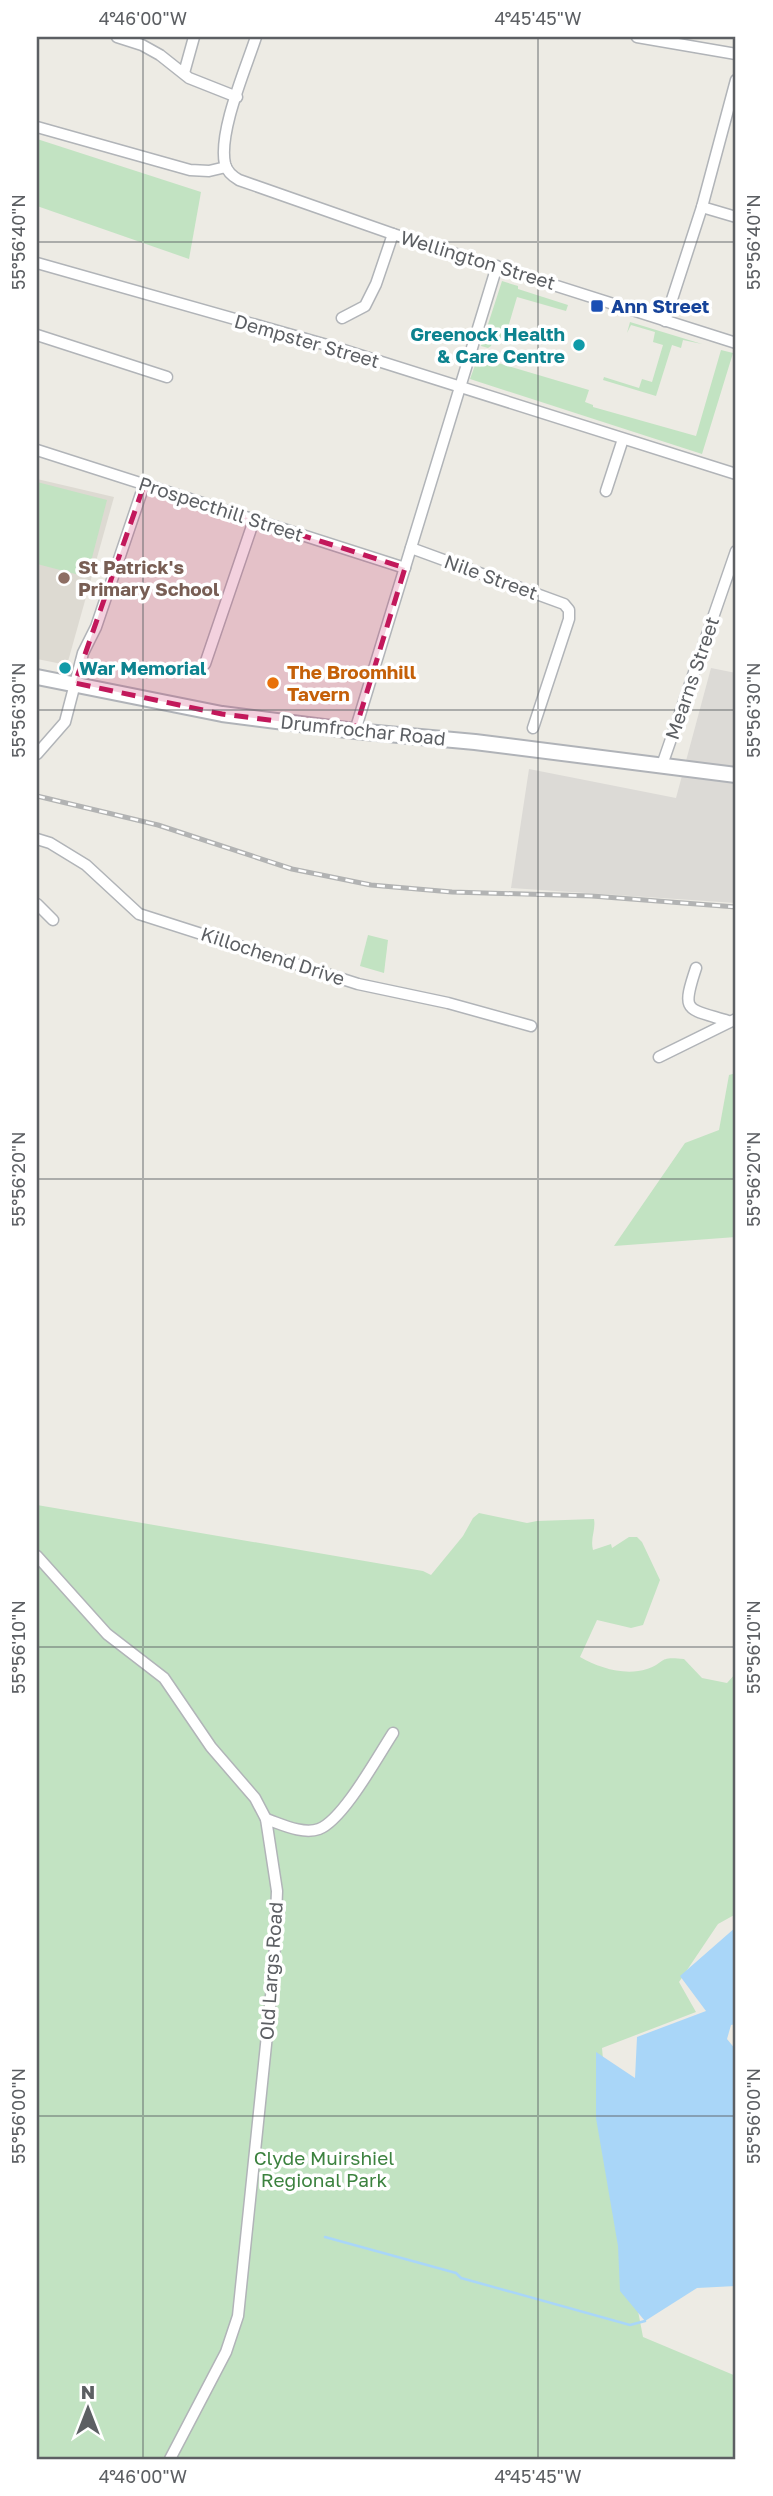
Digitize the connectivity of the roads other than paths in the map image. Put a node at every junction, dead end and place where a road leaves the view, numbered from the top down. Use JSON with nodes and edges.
{"nodes":[{"id":1,"x":117,"y":37,"type":"edge"},
{"id":2,"x":194,"y":37,"type":"edge"},
{"id":3,"x":256,"y":37,"type":"edge"},
{"id":4,"x":638,"y":37,"type":"edge"},
{"id":5,"x":736,"y":54,"type":"edge"},
{"id":6,"x":184,"y":73,"type":"junction"},
{"id":7,"x":736,"y":80,"type":"edge"},
{"id":8,"x":237,"y":97,"type":"junction"},
{"id":9,"x":37,"y":127,"type":"edge"},
{"id":10,"x":226,"y":167,"type":"junction"},
{"id":11,"x":702,"y":207,"type":"junction"},
{"id":12,"x":736,"y":217,"type":"edge"},
{"id":13,"x":393,"y":233,"type":"junction"},
{"id":14,"x":37,"y":263,"type":"edge"},
{"id":15,"x":497,"y":266,"type":"junction"},
{"id":16,"x":342,"y":318,"type":"dead end"},
{"id":17,"x":664,"y":321,"type":"junction"},
{"id":18,"x":37,"y":335,"type":"edge"},
{"id":19,"x":736,"y":343,"type":"edge"},
{"id":20,"x":167,"y":377,"type":"dead end"},
{"id":21,"x":458,"y":386,"type":"junction"},
{"id":22,"x":623,"y":439,"type":"junction"},
{"id":23,"x":37,"y":450,"type":"edge"},
{"id":24,"x":736,"y":474,"type":"edge"},
{"id":25,"x":144,"y":485,"type":"junction"},
{"id":26,"x":606,"y":491,"type":"dead end"},
{"id":27,"x":254,"y":520,"type":"junction"},
{"id":28,"x":411,"y":548,"type":"junction"},
{"id":29,"x":736,"y":551,"type":"edge"},
{"id":30,"x":405,"y":568,"type":"junction"},
{"id":31,"x":205,"y":664,"type":"dead end"},
{"id":32,"x":37,"y":677,"type":"edge"},
{"id":33,"x":75,"y":683,"type":"junction"},
{"id":34,"x":533,"y":727,"type":"dead end"},
{"id":35,"x":355,"y":731,"type":"junction"},
{"id":36,"x":37,"y":754,"type":"edge"},
{"id":37,"x":662,"y":765,"type":"junction"},
{"id":38,"x":736,"y":775,"type":"edge"},
{"id":39,"x":37,"y":839,"type":"edge"},
{"id":40,"x":37,"y":904,"type":"edge"},
{"id":41,"x":53,"y":920,"type":"dead end"},
{"id":42,"x":696,"y":968,"type":"dead end"},
{"id":43,"x":732,"y":1020,"type":"edge"},
{"id":44,"x":531,"y":1026,"type":"dead end"},
{"id":45,"x":659,"y":1057,"type":"dead end"},
{"id":46,"x":37,"y":1556,"type":"edge"},
{"id":47,"x":393,"y":1733,"type":"dead end"},
{"id":48,"x":266,"y":1819,"type":"junction"},
{"id":49,"x":170,"y":2459,"type":"edge"}],
"edges":[{"from":1,"to":6,"type":"street"},
{"from":2,"to":6,"type":"street"},
{"from":3,"to":8,"type":"street"},
{"from":4,"to":5,"type":"street"},
{"from":6,"to":8,"type":"street"},
{"from":7,"to":11,"type":"street"},
{"from":8,"to":10,"type":"street"},
{"from":9,"to":10,"type":"street"},
{"from":10,"to":13,"type":"street","name":"Wellington Street"},
{"from":11,"to":12,"type":"street"},
{"from":11,"to":17,"type":"street"},
{"from":13,"to":15,"type":"street","name":"Wellington Street"},
{"from":13,"to":16,"type":"street"},
{"from":14,"to":21,"type":"street","name":"Dempster Street"},
{"from":15,"to":17,"type":"street","name":"Wellington Street"},
{"from":15,"to":21,"type":"street"},
{"from":17,"to":19,"type":"street","name":"Wellington Street"},
{"from":18,"to":20,"type":"street"},
{"from":21,"to":22,"type":"street","name":"Dempster Street"},
{"from":21,"to":28,"type":"street"},
{"from":22,"to":24,"type":"street","name":"Dempster Street"},
{"from":22,"to":26,"type":"street"},
{"from":23,"to":25,"type":"street","name":"Prospecthill Street"},
{"from":25,"to":27,"type":"street","name":"Prospecthill Street"},
{"from":25,"to":33,"type":"street"},
{"from":27,"to":30,"type":"street","name":"Prospecthill Street"},
{"from":27,"to":31,"type":"street"},
{"from":28,"to":30,"type":"street"},
{"from":28,"to":34,"type":"street","name":"Nile Street"},
{"from":29,"to":37,"type":"street","name":"Mearns Street"},
{"from":30,"to":35,"type":"street"},
{"from":32,"to":33,"type":"main road","name":"Drumfrochar Road"},
{"from":33,"to":35,"type":"main road","name":"Drumfrochar Road"},
{"from":33,"to":36,"type":"street"},
{"from":35,"to":37,"type":"main road","name":"Drumfrochar Road"},
{"from":37,"to":38,"type":"main road","name":"Drumfrochar Road"},
{"from":39,"to":44,"type":"street","name":"Killochend Drive"},
{"from":40,"to":41,"type":"street"},
{"from":42,"to":43,"type":"street"},
{"from":43,"to":45,"type":"street"},
{"from":46,"to":48,"type":"street","name":"Old Largs Road"},
{"from":47,"to":48,"type":"street"},
{"from":48,"to":49,"type":"street","name":"Old Largs Road"}]}
